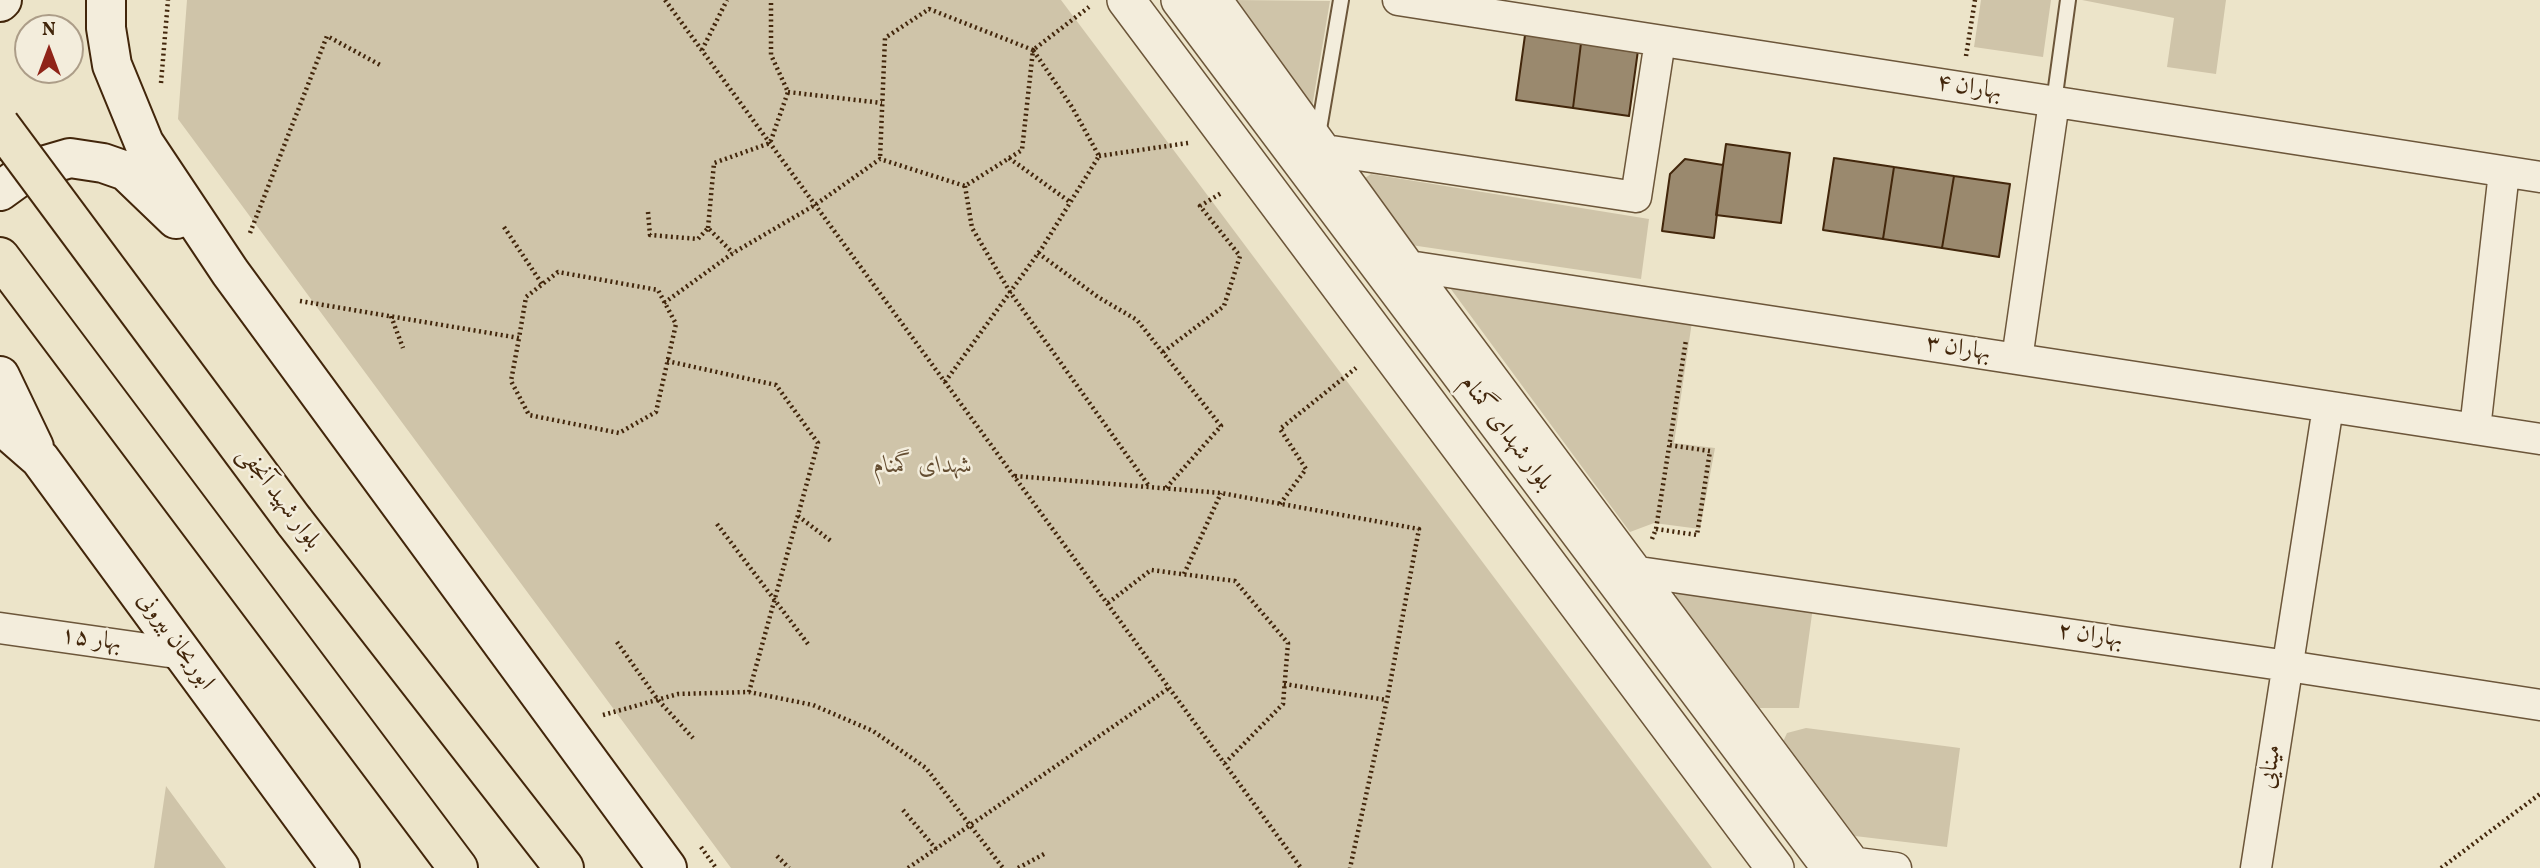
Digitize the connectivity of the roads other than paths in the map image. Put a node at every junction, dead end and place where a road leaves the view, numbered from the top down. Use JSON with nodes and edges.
{"nodes":[{"id":1,"x":106,"y":0,"type":"edge"},
{"id":2,"x":1126,"y":0,"type":"edge"},
{"id":3,"x":1180,"y":0,"type":"edge"},
{"id":4,"x":1217,"y":0,"type":"edge"},
{"id":5,"x":1341,"y":0,"type":"edge"},
{"id":6,"x":1398,"y":0,"type":"edge"},
{"id":7,"x":2068,"y":0,"type":"edge"},
{"id":8,"x":1533,"y":10,"type":"edge"},
{"id":9,"x":1660,"y":41,"type":"junction"},
{"id":10,"x":2053,"y":102,"type":"junction"},
{"id":11,"x":0,"y":125,"type":"edge"},
{"id":12,"x":1321,"y":145,"type":"junction"},
{"id":13,"x":2504,"y":172,"type":"junction"},
{"id":14,"x":2540,"y":177,"type":"edge"},
{"id":15,"x":0,"y":191,"type":"edge"},
{"id":16,"x":0,"y":257,"type":"edge"},
{"id":17,"x":1393,"y":264,"type":"junction"},
{"id":18,"x":230,"y":272,"type":"junction"},
{"id":19,"x":2017,"y":359,"type":"junction"},
{"id":20,"x":0,"y":376,"type":"edge"},
{"id":21,"x":2328,"y":407,"type":"junction"},
{"id":22,"x":0,"y":424,"type":"edge"},
{"id":23,"x":2474,"y":429,"type":"junction"},
{"id":24,"x":2540,"y":439,"type":"edge"},
{"id":25,"x":40,"y":459,"type":"junction"},
{"id":26,"x":1639,"y":572,"type":"junction"},
{"id":27,"x":0,"y":628,"type":"edge"},
{"id":28,"x":183,"y":654,"type":"junction"},
{"id":29,"x":2288,"y":666,"type":"junction"},
{"id":30,"x":2540,"y":705,"type":"edge"},
{"id":31,"x":1837,"y":863,"type":"edge"},
{"id":32,"x":340,"y":868,"type":"edge"},
{"id":33,"x":458,"y":868,"type":"edge"},
{"id":34,"x":564,"y":868,"type":"edge"},
{"id":35,"x":667,"y":868,"type":"edge"},
{"id":36,"x":1774,"y":868,"type":"edge"},
{"id":37,"x":1896,"y":868,"type":"edge"},
{"id":38,"x":2256,"y":868,"type":"edge"}],
"edges":[{"from":1,"to":18,"type":"main road"},
{"from":2,"to":36,"type":"street","name":"بلوار شهدای گمنام"},
{"from":3,"to":17,"type":"street","name":"بلوار شهدای گمنام"},
{"from":4,"to":12,"type":"street"},
{"from":5,"to":12,"type":"lane"},
{"from":6,"to":8,"type":"street","name":"بهاران ۴"},
{"from":7,"to":10,"type":"lane"},
{"from":8,"to":9,"type":"street","name":"بهاران ۴"},
{"from":9,"to":10,"type":"street","name":"بهاران ۴"},
{"from":9,"to":12,"type":"street"},
{"from":10,"to":13,"type":"street","name":"بهاران ۴"},
{"from":10,"to":19,"type":"street"},
{"from":11,"to":34,"type":"main road","name":"بلوار شهید آنجفی","bridge":true},
{"from":12,"to":17,"type":"street"},
{"from":13,"to":14,"type":"street","name":"بهاران ۴"},
{"from":13,"to":23,"type":"street"},
{"from":15,"to":18,"type":"main road"},
{"from":16,"to":33,"type":"main road"},
{"from":17,"to":19,"type":"street","name":"بهاران ۳"},
{"from":17,"to":26,"type":"street"},
{"from":17,"to":31,"type":"street","name":"بلوار شهدای گمنام"},
{"from":18,"to":35,"type":"main road"},
{"from":19,"to":21,"type":"street","name":"بهاران ۳"},
{"from":20,"to":25,"type":"main road"},
{"from":21,"to":23,"type":"street","name":"بهاران ۳"},
{"from":21,"to":29,"type":"street","name":"مینایی"},
{"from":22,"to":25,"type":"main road","name":"ابوریحان بیرونی"},
{"from":23,"to":24,"type":"street","name":"بهاران ۳"},
{"from":25,"to":28,"type":"main road","name":"ابوریحان بیرونی"},
{"from":26,"to":29,"type":"street","name":"بهاران ۲"},
{"from":26,"to":31,"type":"street"},
{"from":27,"to":28,"type":"street","name":"بهار ۱۵"},
{"from":28,"to":32,"type":"main road","name":"ابوریحان بیرونی"},
{"from":29,"to":30,"type":"street","name":"بهاران ۲"},
{"from":29,"to":38,"type":"street","name":"مینایی"},
{"from":31,"to":37,"type":"street"}]}
